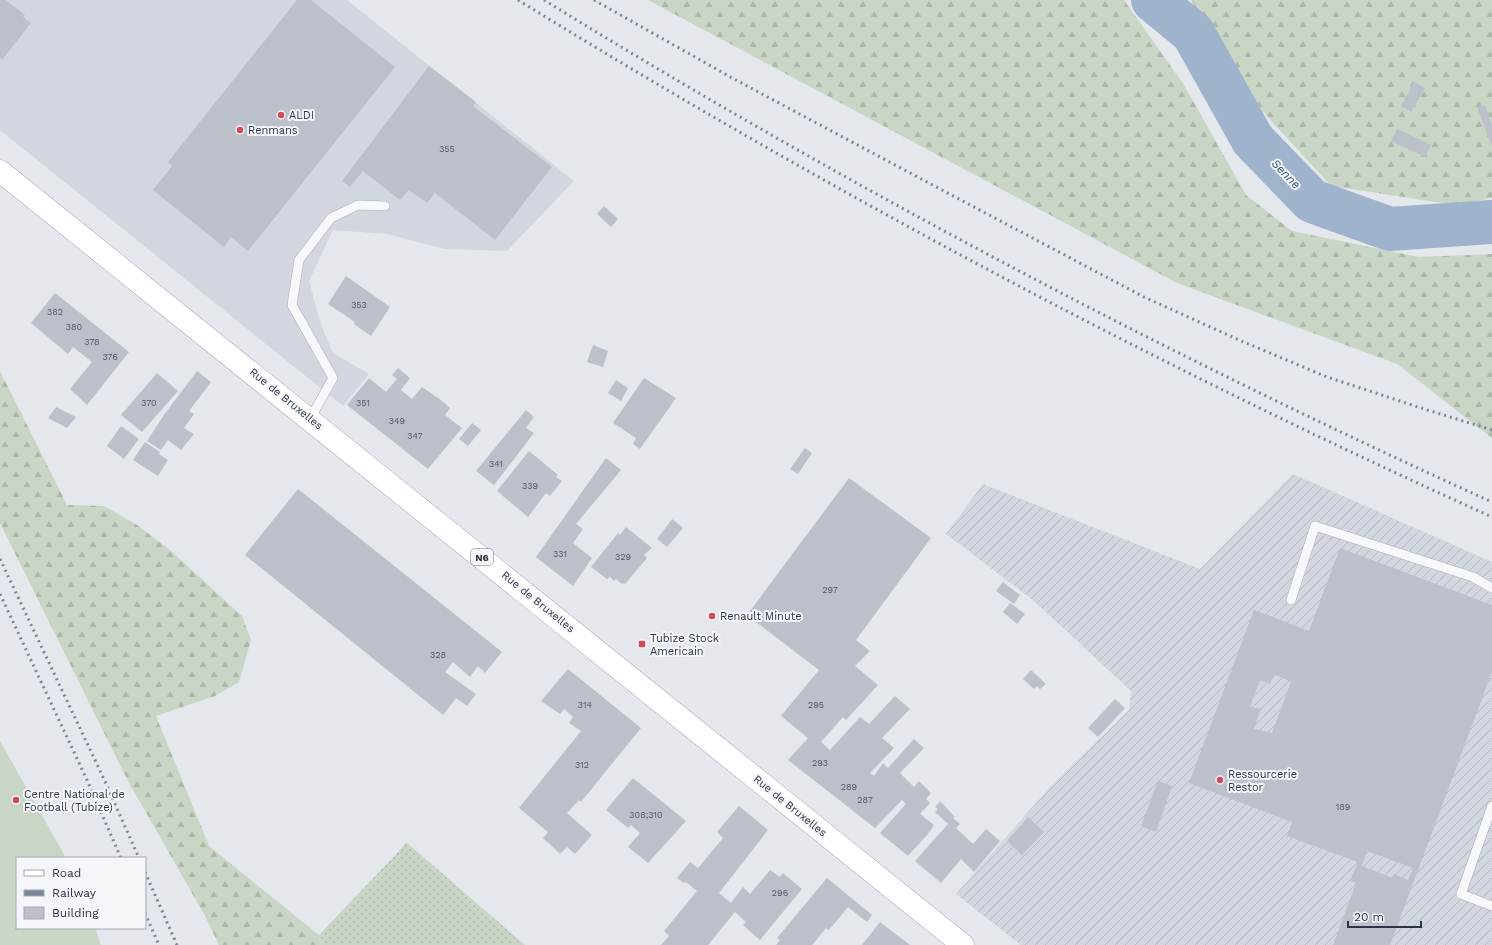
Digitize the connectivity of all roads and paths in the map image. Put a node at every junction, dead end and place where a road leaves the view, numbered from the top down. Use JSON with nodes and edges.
{"nodes":[{"id":1,"x":0,"y":171,"type":"edge"},
{"id":2,"x":385,"y":206,"type":"dead end"},
{"id":3,"x":310,"y":419,"type":"junction"},
{"id":4,"x":1492,"y":588,"type":"edge"},
{"id":5,"x":1291,"y":600,"type":"dead end"},
{"id":6,"x":1492,"y":806,"type":"edge"},
{"id":7,"x":1492,"y":906,"type":"edge"},
{"id":8,"x":963,"y":945,"type":"edge"}],
"edges":[{"from":1,"to":3,"type":"main road","name":"Rue de Bruxelles","number":"N6"},
{"from":2,"to":3,"type":"lane"},
{"from":3,"to":8,"type":"main road","name":"Rue de Bruxelles","number":"N6"},
{"from":4,"to":5,"type":"lane"},
{"from":6,"to":7,"type":"lane"}]}
